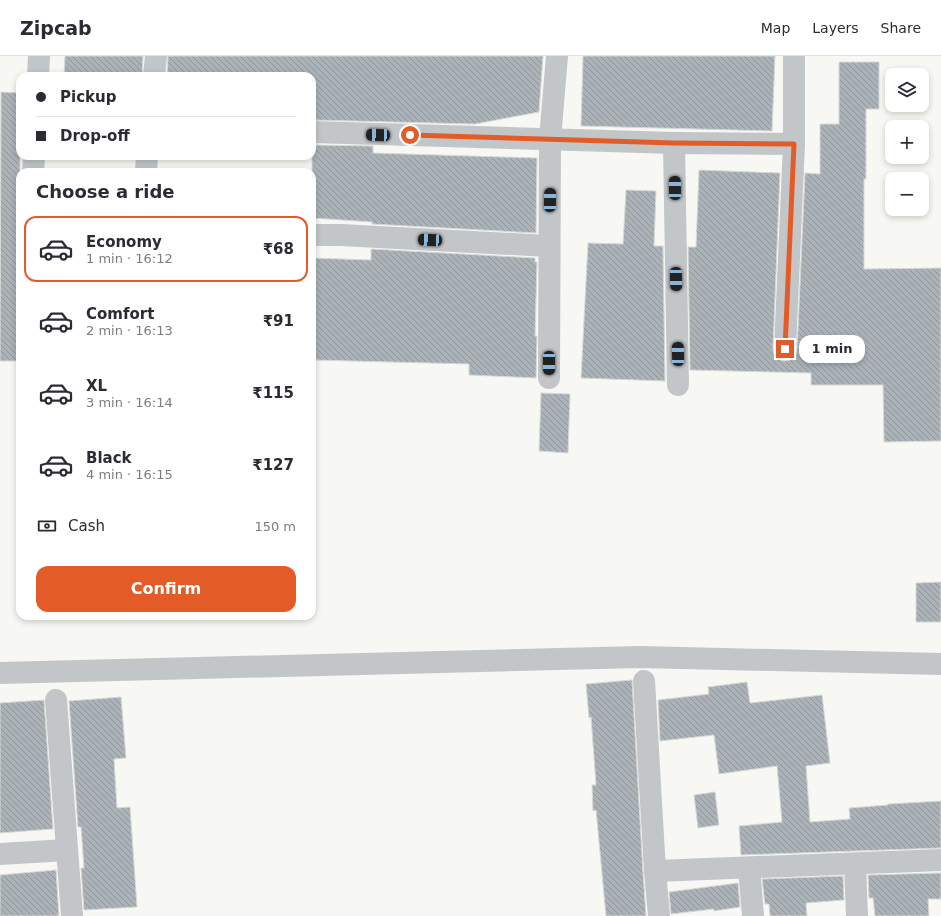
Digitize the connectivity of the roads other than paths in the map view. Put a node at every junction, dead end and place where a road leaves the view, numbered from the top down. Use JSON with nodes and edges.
{"nodes":[{"id":1,"x":39,"y":56,"type":"edge"},
{"id":2,"x":156,"y":56,"type":"edge"},
{"id":3,"x":557,"y":56,"type":"edge"},
{"id":4,"x":794,"y":56,"type":"edge"},
{"id":5,"x":38,"y":72,"type":"edge"},
{"id":6,"x":154,"y":72,"type":"edge"},
{"id":7,"x":316,"y":132,"type":"edge"},
{"id":8,"x":550,"y":139,"type":"junction"},
{"id":9,"x":674,"y":143,"type":"junction"},
{"id":10,"x":794,"y":144,"type":"junction"},
{"id":11,"x":316,"y":235,"type":"edge"},
{"id":12,"x":549,"y":246,"type":"junction"},
{"id":13,"x":785,"y":349,"type":"dead end"},
{"id":14,"x":549,"y":378,"type":"dead end"},
{"id":15,"x":678,"y":385,"type":"dead end"},
{"id":16,"x":941,"y":664,"type":"edge"},
{"id":17,"x":0,"y":673,"type":"edge"},
{"id":18,"x":644,"y":681,"type":"dead end"},
{"id":19,"x":56,"y":700,"type":"dead end"},
{"id":20,"x":67,"y":850,"type":"junction"},
{"id":21,"x":0,"y":854,"type":"edge"},
{"id":22,"x":941,"y":860,"type":"edge"},
{"id":23,"x":855,"y":864,"type":"junction"},
{"id":24,"x":749,"y":868,"type":"junction"},
{"id":25,"x":655,"y":871,"type":"junction"},
{"id":26,"x":72,"y":916,"type":"edge"},
{"id":27,"x":660,"y":916,"type":"edge"},
{"id":28,"x":754,"y":916,"type":"edge"},
{"id":29,"x":857,"y":916,"type":"edge"}],
"edges":[{"from":1,"to":5,"type":"street"},
{"from":2,"to":6,"type":"street"},
{"from":3,"to":8,"type":"street"},
{"from":4,"to":10,"type":"street"},
{"from":7,"to":8,"type":"street"},
{"from":8,"to":9,"type":"street"},
{"from":8,"to":12,"type":"street"},
{"from":9,"to":10,"type":"street"},
{"from":9,"to":15,"type":"street"},
{"from":10,"to":13,"type":"street"},
{"from":11,"to":12,"type":"street"},
{"from":12,"to":14,"type":"street"},
{"from":16,"to":17,"type":"street"},
{"from":18,"to":25,"type":"street"},
{"from":19,"to":20,"type":"street"},
{"from":20,"to":21,"type":"street"},
{"from":20,"to":26,"type":"street"},
{"from":22,"to":23,"type":"street"},
{"from":23,"to":24,"type":"street"},
{"from":23,"to":29,"type":"street"},
{"from":24,"to":25,"type":"street"},
{"from":24,"to":28,"type":"street"},
{"from":25,"to":27,"type":"street"}]}
